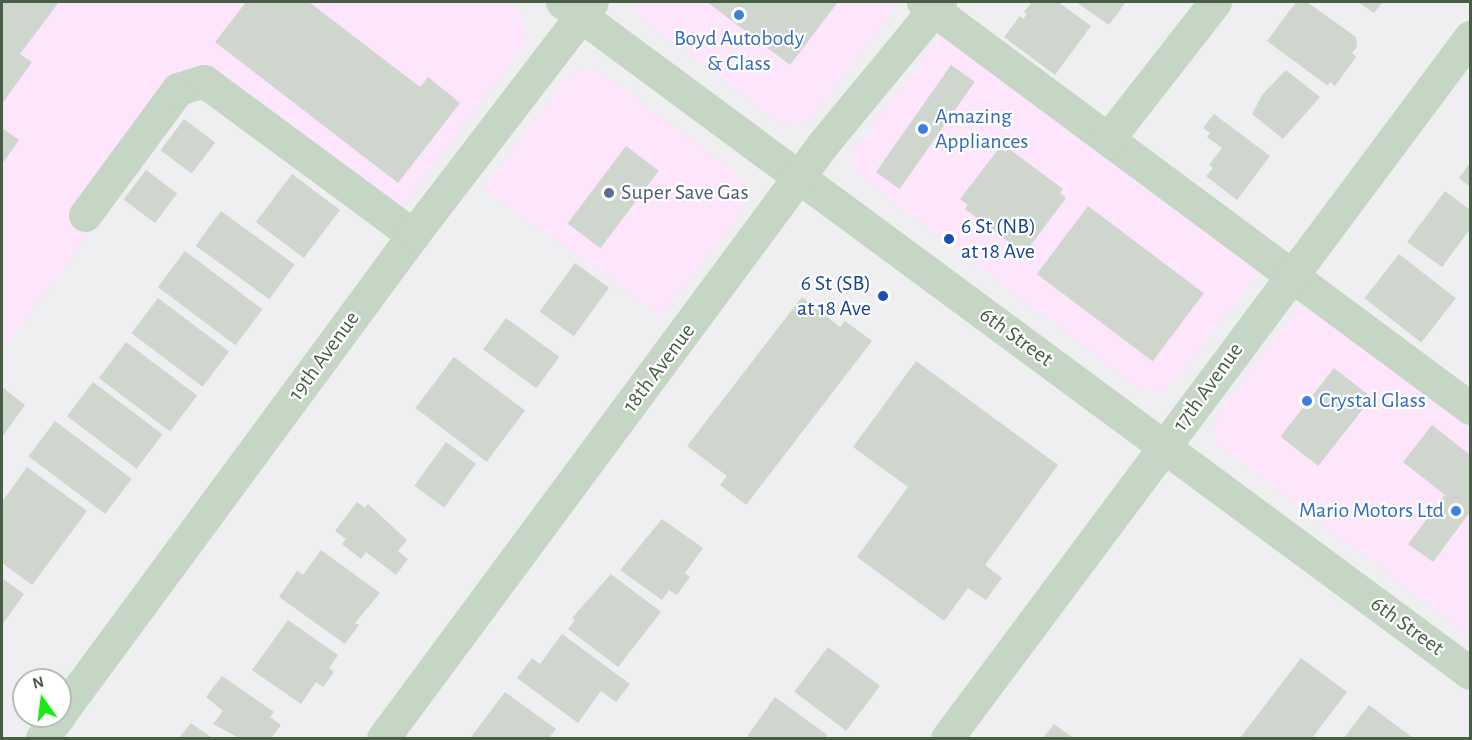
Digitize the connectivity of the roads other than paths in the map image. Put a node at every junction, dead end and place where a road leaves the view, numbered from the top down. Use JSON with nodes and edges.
{"nodes":[{"id":1,"x":1215,"y":2,"type":"edge"},
{"id":2,"x":932,"y":4,"type":"edge"},
{"id":3,"x":579,"y":6,"type":"edge"},
{"id":4,"x":1470,"y":37,"type":"edge"},
{"id":5,"x":1108,"y":139,"type":"junction"},
{"id":6,"x":799,"y":177,"type":"junction"},
{"id":7,"x":85,"y":214,"type":"dead end"},
{"id":8,"x":413,"y":235,"type":"junction"},
{"id":9,"x":1292,"y":274,"type":"junction"},
{"id":10,"x":1470,"y":406,"type":"edge"},
{"id":11,"x":1164,"y":447,"type":"junction"},
{"id":12,"x":1470,"y":673,"type":"edge"},
{"id":13,"x":72,"y":697,"type":"edge"},
{"id":14,"x":383,"y":738,"type":"edge"},
{"id":15,"x":947,"y":738,"type":"edge"}],
"edges":[{"from":1,"to":5,"type":"street"},
{"from":2,"to":5,"type":"street"},
{"from":2,"to":6,"type":"street","name":"18th Avenue"},
{"from":3,"to":6,"type":"street","name":"6th Street"},
{"from":3,"to":8,"type":"street","name":"19th Avenue"},
{"from":4,"to":9,"type":"street","name":"17th Avenue"},
{"from":5,"to":9,"type":"street"},
{"from":6,"to":11,"type":"street","name":"6th Street"},
{"from":6,"to":14,"type":"street","name":"18th Avenue"},
{"from":7,"to":8,"type":"street"},
{"from":8,"to":13,"type":"street","name":"19th Avenue"},
{"from":9,"to":10,"type":"street"},
{"from":9,"to":11,"type":"street","name":"17th Avenue"},
{"from":11,"to":12,"type":"street","name":"6th Street"},
{"from":11,"to":15,"type":"street","name":"17th Avenue"}]}
